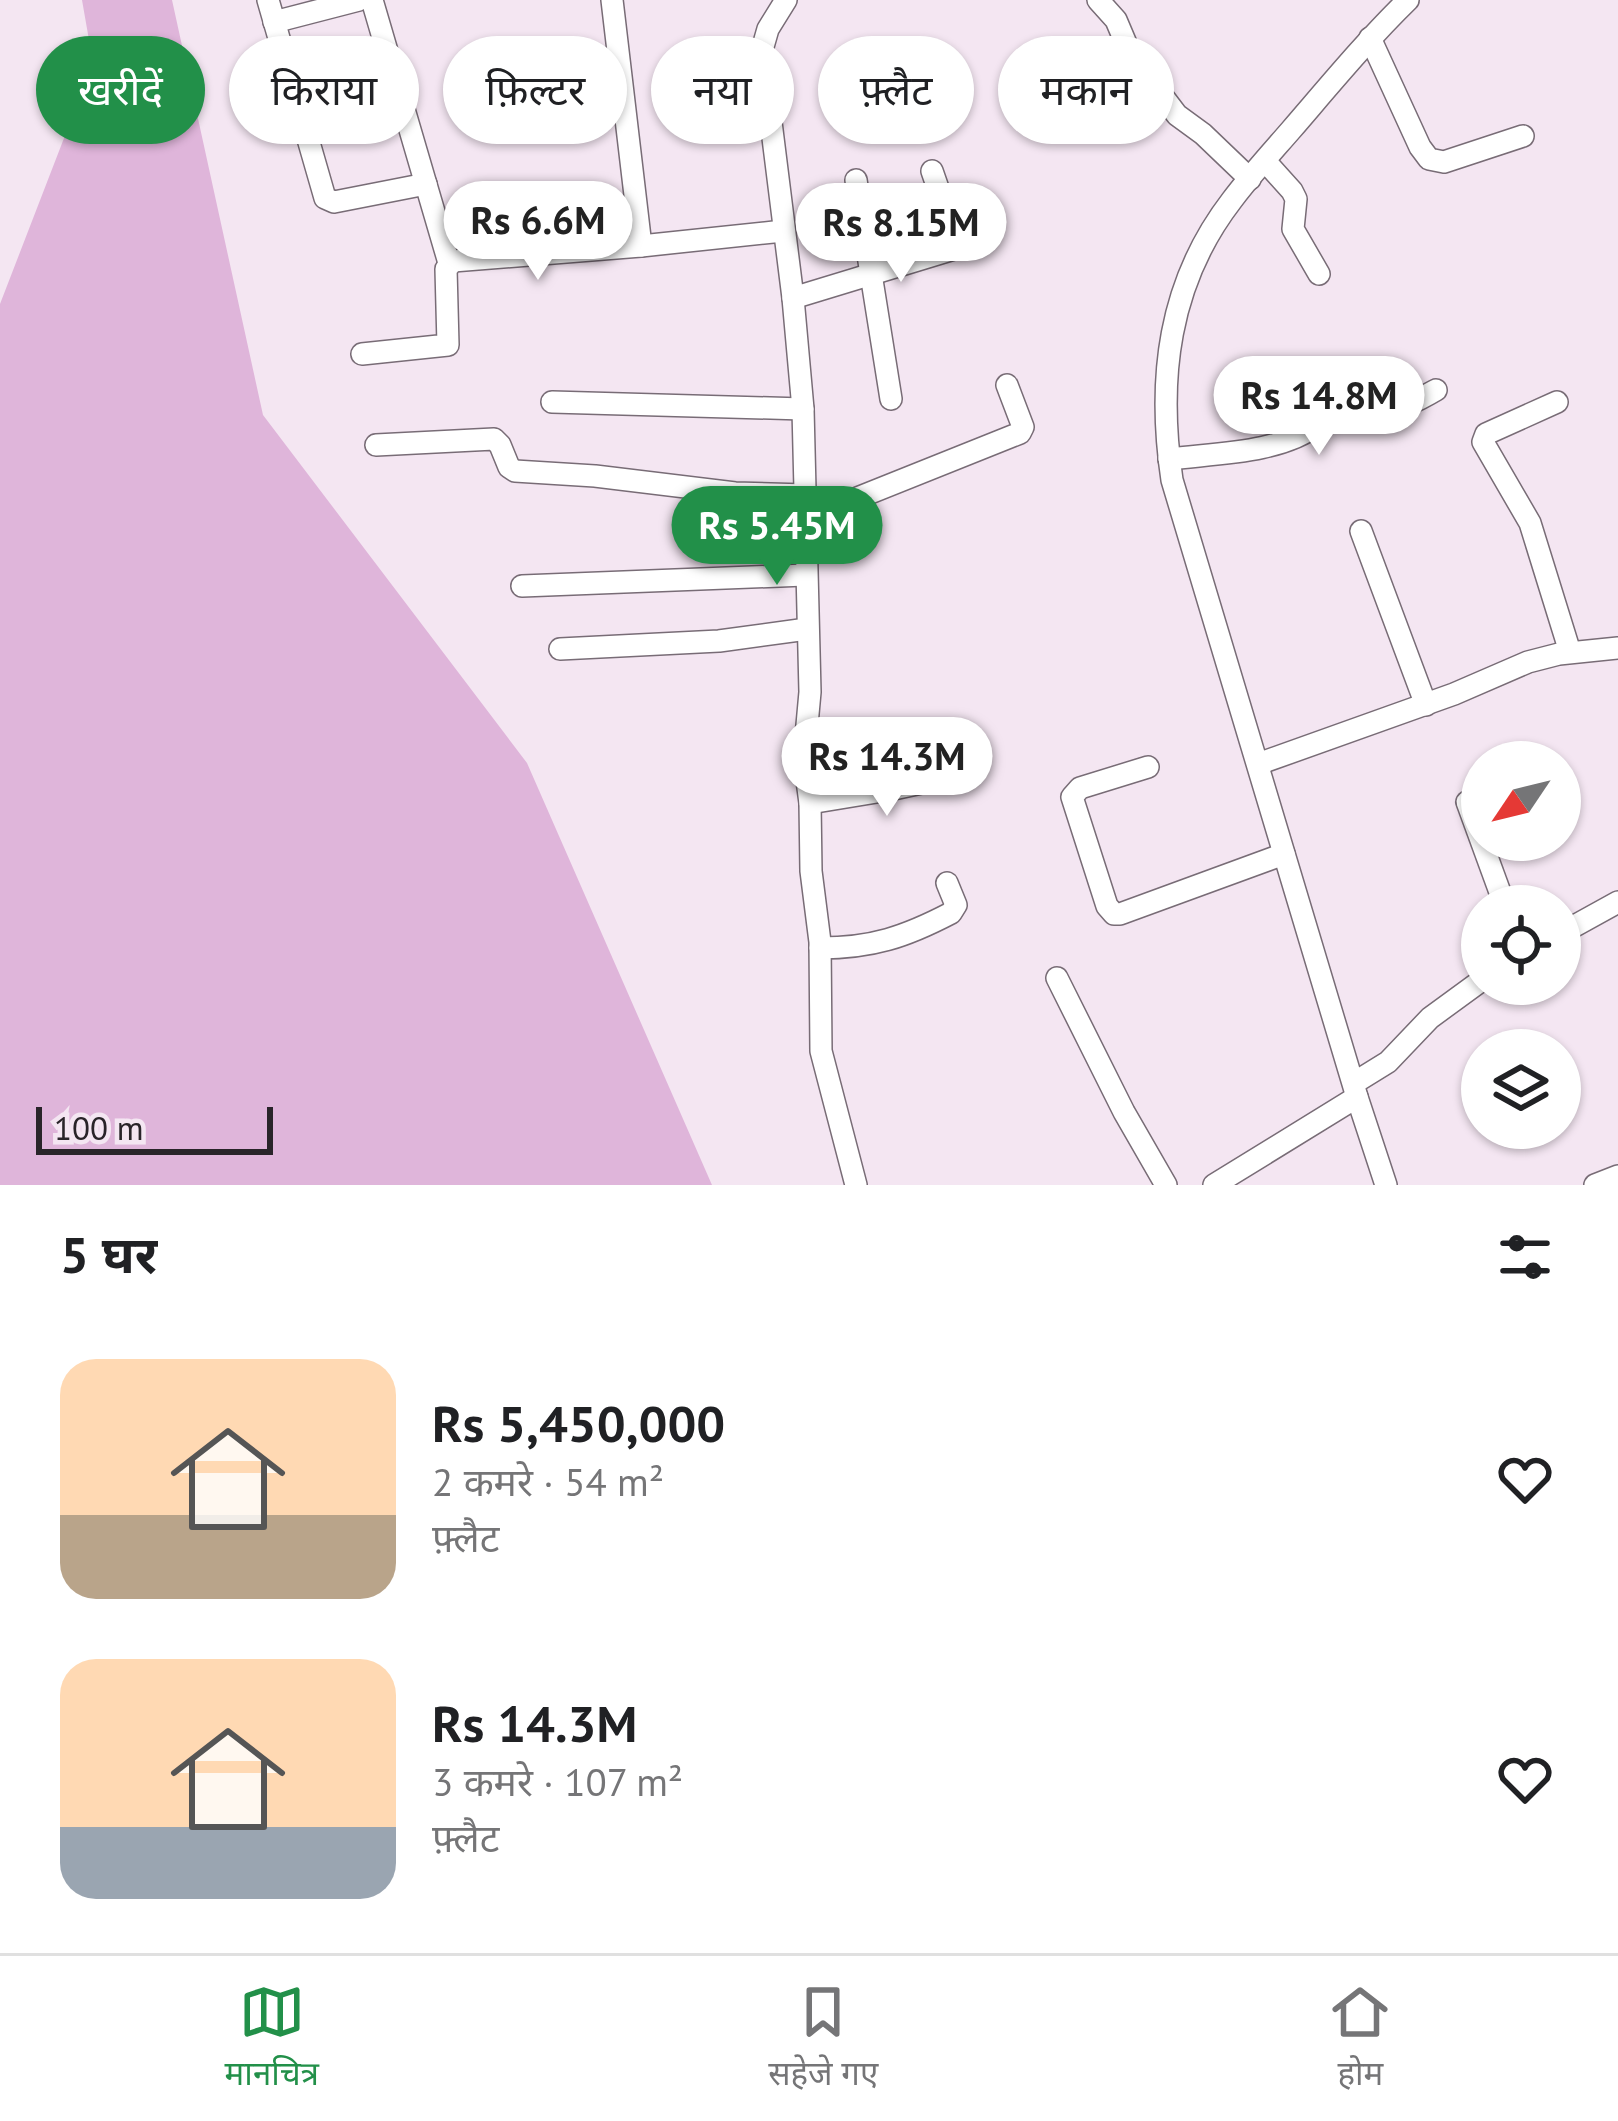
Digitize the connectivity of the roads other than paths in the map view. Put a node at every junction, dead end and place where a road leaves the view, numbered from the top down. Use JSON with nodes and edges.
{"nodes":[{"id":1,"x":358,"y":0,"type":"edge"},
{"id":2,"x":372,"y":0,"type":"edge"},
{"id":3,"x":612,"y":0,"type":"edge"},
{"id":4,"x":786,"y":0,"type":"edge"},
{"id":5,"x":1097,"y":0,"type":"edge"},
{"id":6,"x":1408,"y":0,"type":"edge"},
{"id":7,"x":271,"y":11,"type":"edge"},
{"id":8,"x":1370,"y":38,"type":"junction"},
{"id":9,"x":1523,"y":136,"type":"dead end"},
{"id":10,"x":1257,"y":170,"type":"junction"},
{"id":11,"x":932,"y":171,"type":"dead end"},
{"id":12,"x":856,"y":180,"type":"dead end"},
{"id":13,"x":426,"y":184,"type":"junction"},
{"id":14,"x":783,"y":231,"type":"junction"},
{"id":15,"x":640,"y":246,"type":"junction"},
{"id":16,"x":449,"y":263,"type":"junction"},
{"id":17,"x":1319,"y":274,"type":"dead end"},
{"id":18,"x":871,"y":276,"type":"junction"},
{"id":19,"x":793,"y":298,"type":"junction"},
{"id":20,"x":362,"y":354,"type":"dead end"},
{"id":21,"x":1007,"y":385,"type":"dead end"},
{"id":22,"x":1436,"y":390,"type":"dead end"},
{"id":23,"x":891,"y":399,"type":"dead end"},
{"id":24,"x":552,"y":402,"type":"dead end"},
{"id":25,"x":1557,"y":402,"type":"dead end"},
{"id":26,"x":803,"y":409,"type":"junction"},
{"id":27,"x":376,"y":445,"type":"dead end"},
{"id":28,"x":1169,"y":459,"type":"junction"},
{"id":29,"x":806,"y":495,"type":"junction"},
{"id":30,"x":805,"y":519,"type":"junction"},
{"id":31,"x":1361,"y":532,"type":"dead end"},
{"id":32,"x":805,"y":575,"type":"junction"},
{"id":33,"x":522,"y":586,"type":"dead end"},
{"id":34,"x":807,"y":629,"type":"junction"},
{"id":35,"x":1618,"y":648,"type":"edge"},
{"id":36,"x":560,"y":649,"type":"dead end"},
{"id":37,"x":1570,"y":652,"type":"junction"},
{"id":38,"x":1426,"y":705,"type":"junction"},
{"id":39,"x":1258,"y":764,"type":"junction"},
{"id":40,"x":1148,"y":767,"type":"dead end"},
{"id":41,"x":953,"y":776,"type":"dead end"},
{"id":42,"x":810,"y":803,"type":"junction"},
{"id":43,"x":1284,"y":854,"type":"junction"},
{"id":44,"x":947,"y":883,"type":"dead end"},
{"id":45,"x":1618,"y":902,"type":"edge"},
{"id":46,"x":1581,"y":922,"type":"edge"},
{"id":47,"x":820,"y":948,"type":"junction"},
{"id":48,"x":1057,"y":978,"type":"dead end"},
{"id":49,"x":1461,"y":995,"type":"edge"},
{"id":50,"x":1355,"y":1090,"type":"junction"},
{"id":51,"x":1618,"y":1176,"type":"edge"},
{"id":52,"x":856,"y":1185,"type":"edge"},
{"id":53,"x":1166,"y":1185,"type":"edge"},
{"id":54,"x":1214,"y":1185,"type":"edge"},
{"id":55,"x":1386,"y":1185,"type":"edge"},
{"id":56,"x":1595,"y":1185,"type":"edge"}],
"edges":[{"from":1,"to":7,"type":"street"},
{"from":2,"to":13,"type":"street"},
{"from":3,"to":15,"type":"street"},
{"from":4,"to":14,"type":"street"},
{"from":5,"to":10,"type":"street"},
{"from":6,"to":8,"type":"street"},
{"from":7,"to":13,"type":"street"},
{"from":8,"to":9,"type":"street"},
{"from":8,"to":10,"type":"street"},
{"from":10,"to":17,"type":"street"},
{"from":10,"to":28,"type":"street"},
{"from":11,"to":18,"type":"street"},
{"from":12,"to":18,"type":"street"},
{"from":13,"to":16,"type":"street"},
{"from":14,"to":15,"type":"street"},
{"from":14,"to":19,"type":"street"},
{"from":15,"to":16,"type":"street"},
{"from":16,"to":20,"type":"street"},
{"from":18,"to":19,"type":"street"},
{"from":18,"to":23,"type":"street"},
{"from":19,"to":26,"type":"street"},
{"from":21,"to":30,"type":"street"},
{"from":22,"to":28,"type":"street"},
{"from":24,"to":26,"type":"street"},
{"from":25,"to":37,"type":"street"},
{"from":26,"to":29,"type":"street"},
{"from":27,"to":29,"type":"street"},
{"from":28,"to":39,"type":"street"},
{"from":29,"to":30,"type":"street"},
{"from":30,"to":32,"type":"street"},
{"from":31,"to":38,"type":"street"},
{"from":32,"to":33,"type":"street"},
{"from":32,"to":34,"type":"street"},
{"from":34,"to":36,"type":"street"},
{"from":34,"to":42,"type":"street"},
{"from":35,"to":37,"type":"street"},
{"from":37,"to":38,"type":"street"},
{"from":38,"to":39,"type":"street"},
{"from":39,"to":43,"type":"street"},
{"from":40,"to":43,"type":"street"},
{"from":41,"to":42,"type":"street"},
{"from":42,"to":47,"type":"street"},
{"from":43,"to":50,"type":"street"},
{"from":44,"to":47,"type":"street"},
{"from":45,"to":46,"type":"street"},
{"from":47,"to":52,"type":"street"},
{"from":48,"to":53,"type":"street"},
{"from":49,"to":50,"type":"street"},
{"from":50,"to":54,"type":"street"},
{"from":50,"to":55,"type":"street"},
{"from":51,"to":56,"type":"street"}]}
